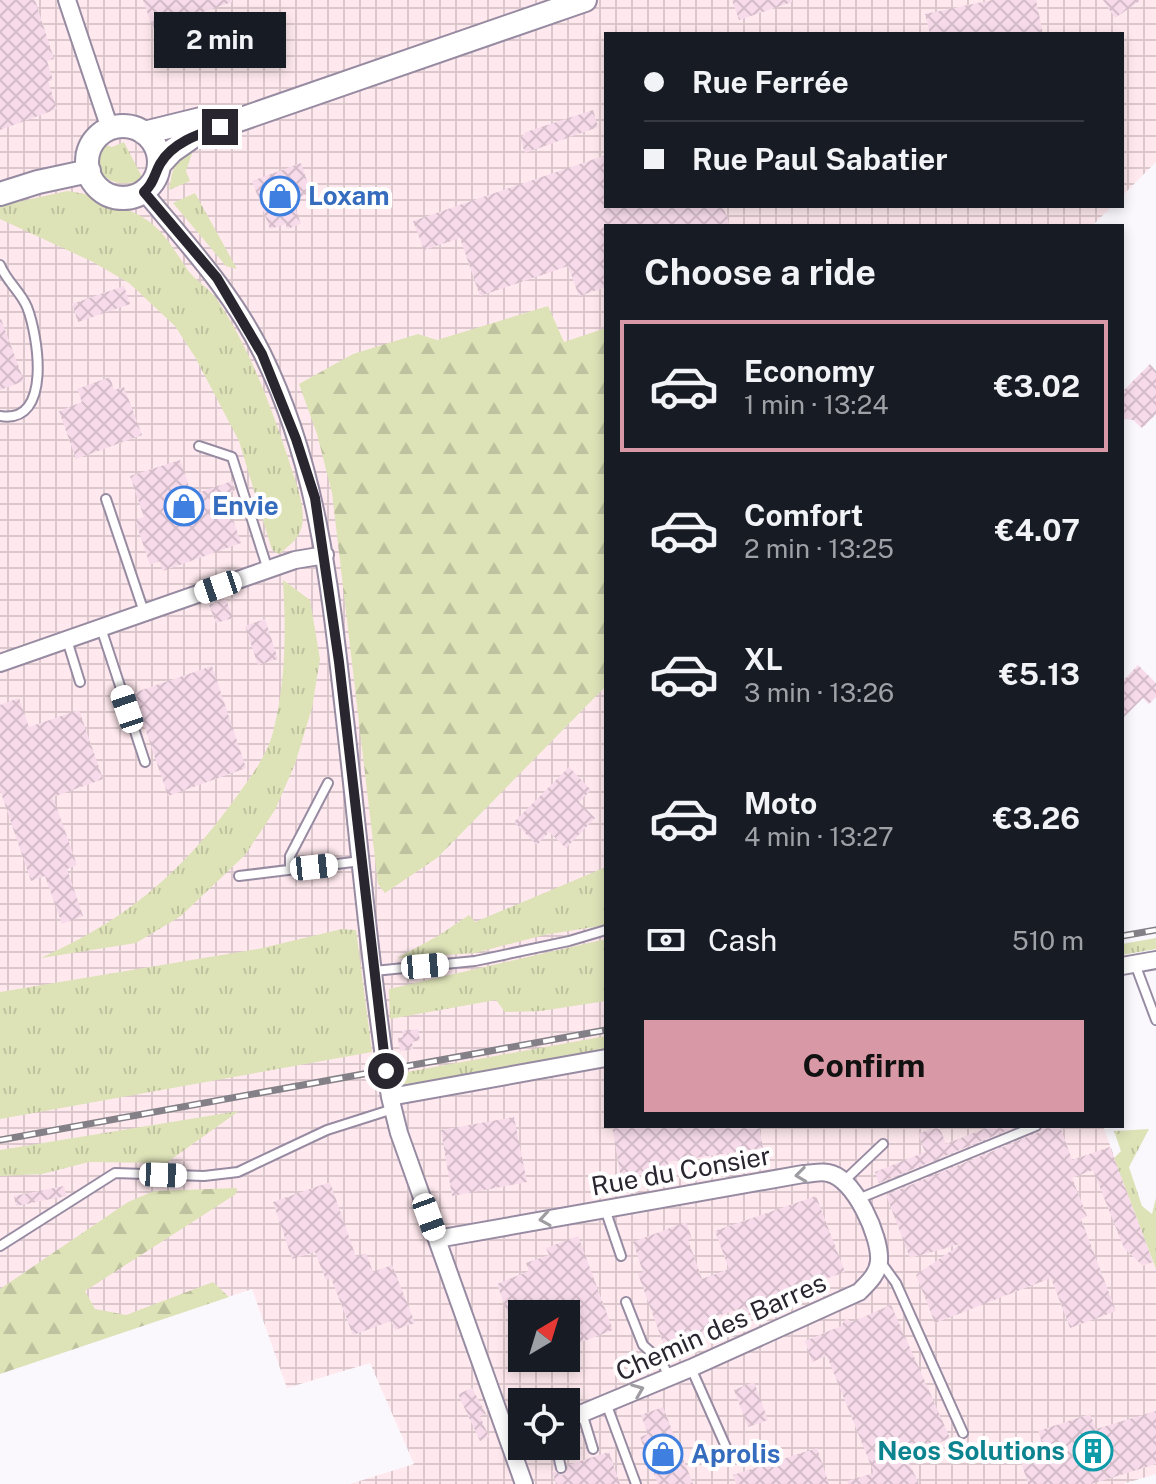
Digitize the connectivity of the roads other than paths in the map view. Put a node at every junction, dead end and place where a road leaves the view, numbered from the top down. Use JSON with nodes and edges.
{"nodes":[{"id":1,"x":67,"y":0,"type":"edge"},
{"id":2,"x":548,"y":0,"type":"edge"},
{"id":3,"x":585,"y":0,"type":"edge"},
{"id":4,"x":110,"y":129,"type":"junction"},
{"id":5,"x":144,"y":133,"type":"junction"},
{"id":6,"x":159,"y":165,"type":"junction"},
{"id":7,"x":89,"y":171,"type":"junction"},
{"id":8,"x":144,"y":192,"type":"junction"},
{"id":9,"x":0,"y":194,"type":"edge"},
{"id":10,"x":0,"y":265,"type":"edge"},
{"id":11,"x":0,"y":416,"type":"edge"},
{"id":12,"x":199,"y":446,"type":"dead end"},
{"id":13,"x":106,"y":499,"type":"dead end"},
{"id":14,"x":325,"y":555,"type":"junction"},
{"id":15,"x":268,"y":570,"type":"junction"},
{"id":16,"x":144,"y":613,"type":"junction"},
{"id":17,"x":101,"y":628,"type":"junction"},
{"id":18,"x":67,"y":640,"type":"junction"},
{"id":19,"x":0,"y":663,"type":"edge"},
{"id":20,"x":80,"y":682,"type":"dead end"},
{"id":21,"x":145,"y":762,"type":"dead end"},
{"id":22,"x":328,"y":783,"type":"dead end"},
{"id":23,"x":362,"y":861,"type":"junction"},
{"id":24,"x":290,"y":869,"type":"junction"},
{"id":25,"x":239,"y":876,"type":"dead end"},
{"id":26,"x":604,"y":930,"type":"edge"},
{"id":27,"x":1156,"y":960,"type":"edge"},
{"id":28,"x":1129,"y":965,"type":"edge"},
{"id":29,"x":374,"y":971,"type":"junction"},
{"id":30,"x":1156,"y":1020,"type":"edge"},
{"id":31,"x":604,"y":1058,"type":"edge"},
{"id":32,"x":391,"y":1103,"type":"junction"},
{"id":33,"x":1031,"y":1128,"type":"edge"},
{"id":34,"x":883,"y":1144,"type":"dead end"},
{"id":35,"x":845,"y":1180,"type":"junction"},
{"id":36,"x":858,"y":1199,"type":"junction"},
{"id":37,"x":605,"y":1209,"type":"junction"},
{"id":38,"x":437,"y":1239,"type":"junction"},
{"id":39,"x":0,"y":1246,"type":"edge"},
{"id":40,"x":621,"y":1256,"type":"dead end"},
{"id":41,"x":880,"y":1260,"type":"junction"},
{"id":42,"x":626,"y":1302,"type":"dead end"},
{"id":43,"x":691,"y":1368,"type":"junction"},
{"id":44,"x":670,"y":1378,"type":"junction"},
{"id":45,"x":606,"y":1403,"type":"junction"},
{"id":46,"x":582,"y":1413,"type":"joint"},
{"id":47,"x":508,"y":1423,"type":"edge"},
{"id":48,"x":963,"y":1433,"type":"dead end"},
{"id":49,"x":726,"y":1447,"type":"dead end"},
{"id":50,"x":593,"y":1449,"type":"dead end"},
{"id":51,"x":519,"y":1460,"type":"edge"},
{"id":52,"x":559,"y":1460,"type":"edge"},
{"id":53,"x":561,"y":1468,"type":"dead end"},
{"id":54,"x":524,"y":1484,"type":"edge"},
{"id":55,"x":636,"y":1484,"type":"edge"}],
"edges":[{"from":1,"to":4,"type":"street"},
{"from":2,"to":5,"type":"main road"},
{"from":3,"to":6,"type":"main road"},
{"from":4,"to":5,"type":"main road"},
{"from":4,"to":7,"type":"main road"},
{"from":5,"to":6,"type":"main road"},
{"from":6,"to":8,"type":"main road"},
{"from":7,"to":8,"type":"main road"},
{"from":7,"to":9,"type":"main road"},
{"from":8,"to":14,"type":"street"},
{"from":10,"to":11,"type":"lane"},
{"from":12,"to":15,"type":"lane"},
{"from":13,"to":16,"type":"lane"},
{"from":14,"to":15,"type":"street"},
{"from":14,"to":23,"type":"street"},
{"from":15,"to":16,"type":"street"},
{"from":16,"to":17,"type":"street"},
{"from":17,"to":18,"type":"street"},
{"from":17,"to":21,"type":"lane"},
{"from":18,"to":19,"type":"street"},
{"from":18,"to":20,"type":"lane"},
{"from":22,"to":24,"type":"lane"},
{"from":23,"to":24,"type":"lane"},
{"from":23,"to":29,"type":"street"},
{"from":24,"to":25,"type":"lane"},
{"from":26,"to":29,"type":"lane"},
{"from":27,"to":28,"type":"street"},
{"from":28,"to":30,"type":"lane"},
{"from":29,"to":32,"type":"street"},
{"from":31,"to":32,"type":"street"},
{"from":32,"to":38,"type":"street"},
{"from":32,"to":39,"type":"lane"},
{"from":33,"to":36,"type":"lane"},
{"from":34,"to":35,"type":"lane"},
{"from":35,"to":36,"type":"street"},
{"from":35,"to":37,"type":"street","name":"Rue du Consier","one_way":true},
{"from":36,"to":41,"type":"street"},
{"from":37,"to":38,"type":"street","name":"Rue du Consier","one_way":true},
{"from":37,"to":40,"type":"lane"},
{"from":38,"to":47,"type":"street"},
{"from":41,"to":43,"type":"street","name":"Chemin des Barres"},
{"from":41,"to":48,"type":"lane"},
{"from":42,"to":44,"type":"lane"},
{"from":43,"to":44,"type":"street","name":"Chemin des Barres"},
{"from":43,"to":49,"type":"lane"},
{"from":45,"to":44,"type":"street","name":"Chemin des Barres","one_way":true},
{"from":45,"to":46,"type":"street","name":"Chemin des Barres"},
{"from":45,"to":55,"type":"lane"},
{"from":46,"to":50,"type":"lane"},
{"from":51,"to":54,"type":"street"},
{"from":52,"to":53,"type":"lane"}]}
